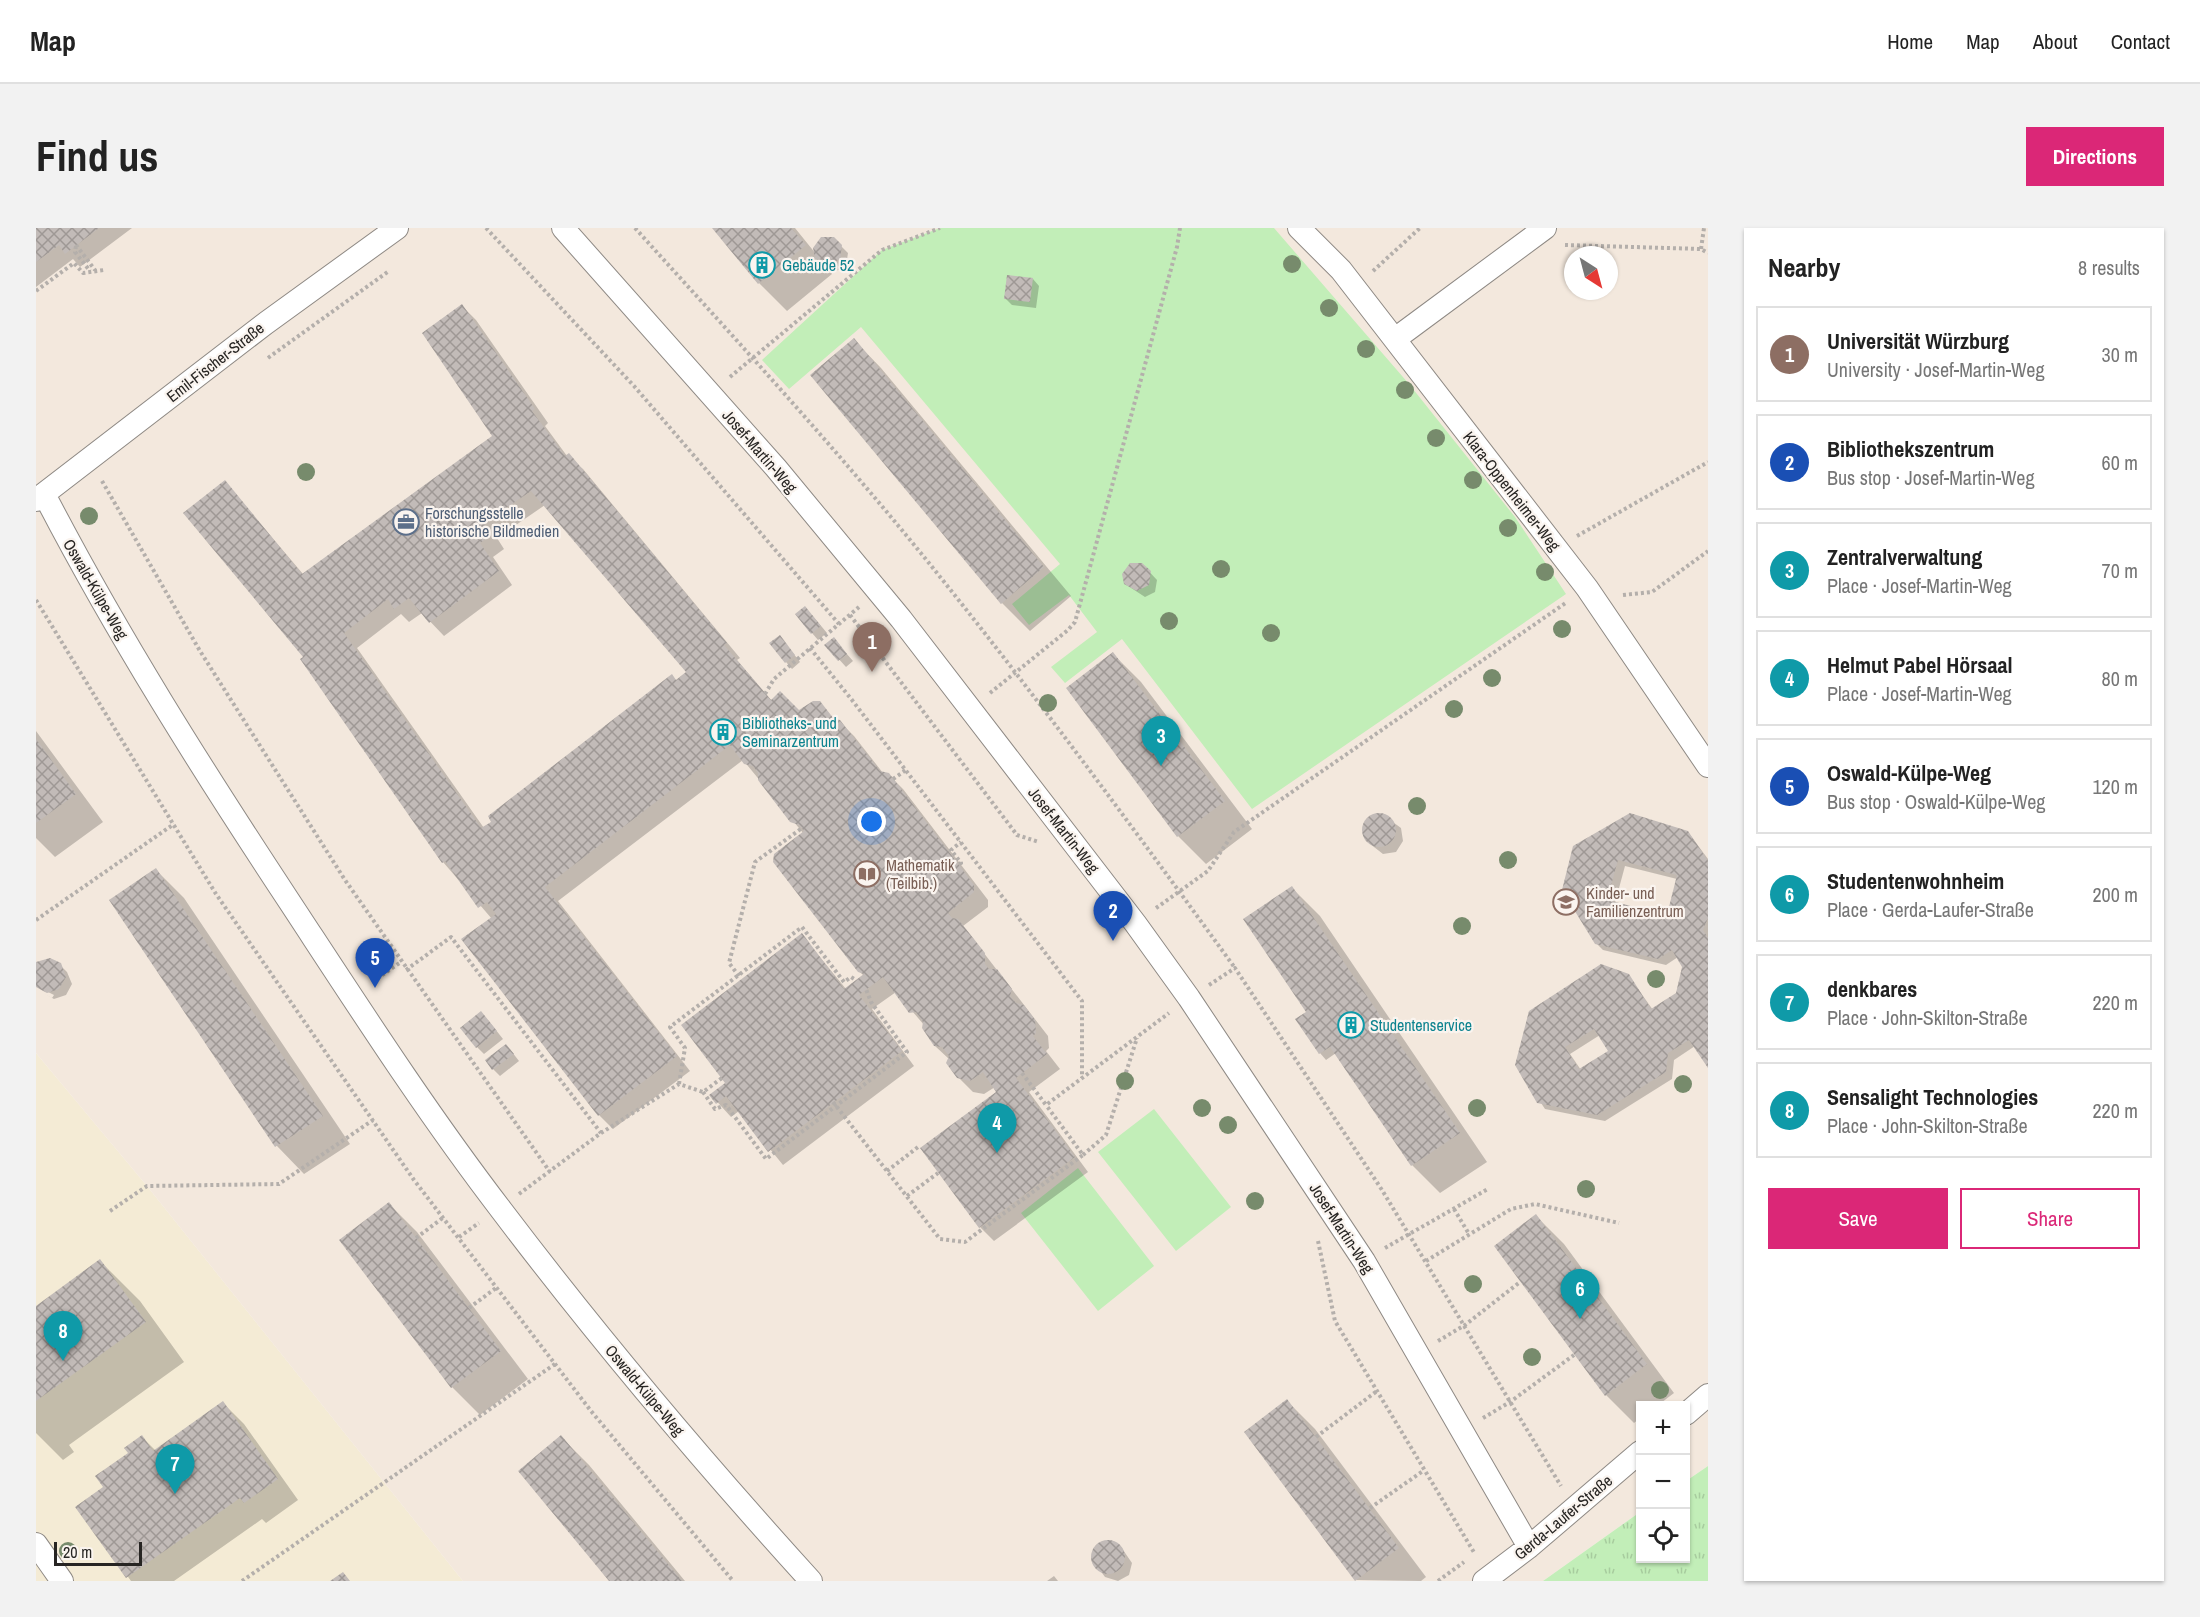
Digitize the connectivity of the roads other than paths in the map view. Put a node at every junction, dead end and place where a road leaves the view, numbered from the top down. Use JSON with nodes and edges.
{"nodes":[{"id":1,"x":397,"y":228,"type":"edge"},
{"id":2,"x":563,"y":228,"type":"edge"},
{"id":3,"x":1299,"y":228,"type":"edge"},
{"id":4,"x":1540,"y":232,"type":"edge"},
{"id":5,"x":1395,"y":339,"type":"junction"},
{"id":6,"x":40,"y":497,"type":"edge"},
{"id":7,"x":1708,"y":766,"type":"edge"},
{"id":8,"x":1708,"y":1395,"type":"edge"},
{"id":9,"x":1690,"y":1411,"type":"edge"},
{"id":10,"x":1637,"y":1455,"type":"edge"},
{"id":11,"x":36,"y":1544,"type":"edge"},
{"id":12,"x":1529,"y":1547,"type":"junction"},
{"id":13,"x":62,"y":1581,"type":"edge"},
{"id":14,"x":811,"y":1581,"type":"edge"},
{"id":15,"x":1484,"y":1581,"type":"edge"}],
"edges":[{"from":1,"to":6,"type":"street","name":"Emil-Fischer-Straße"},
{"from":2,"to":12,"type":"street","name":"Josef-Martin-Weg"},
{"from":3,"to":5,"type":"street","name":"Klara-Oppenheimer-Weg"},
{"from":4,"to":5,"type":"street"},
{"from":5,"to":7,"type":"street","name":"Klara-Oppenheimer-Weg"},
{"from":6,"to":14,"type":"street","name":"Oswald-Külpe-Weg"},
{"from":8,"to":9,"type":"street"},
{"from":10,"to":12,"type":"street","name":"Gerda-Laufer-Straße"},
{"from":11,"to":13,"type":"street"},
{"from":12,"to":15,"type":"street","name":"Gerda-Laufer-Straße"}]}
